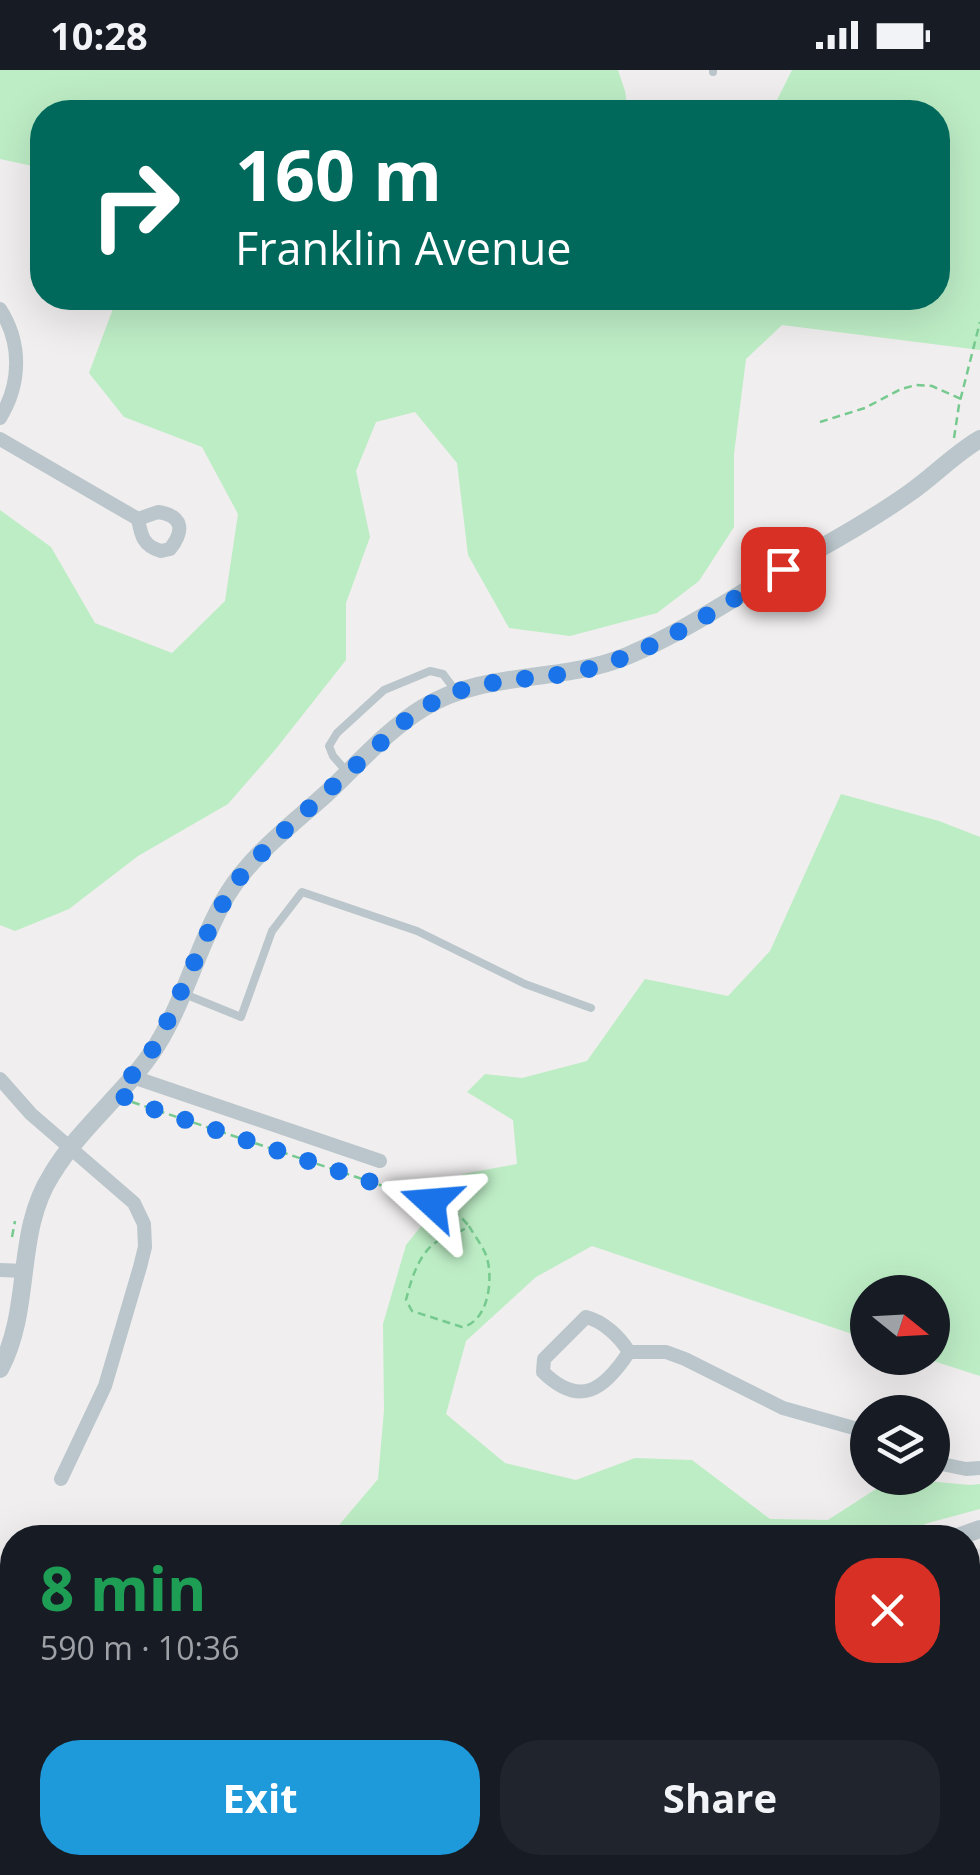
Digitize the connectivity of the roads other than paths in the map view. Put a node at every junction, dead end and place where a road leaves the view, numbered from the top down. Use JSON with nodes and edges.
{"nodes":[{"id":1,"x":0,"y":309,"type":"edge"},
{"id":2,"x":0,"y":418,"type":"edge"},
{"id":3,"x":980,"y":439,"type":"edge"},
{"id":4,"x":0,"y":440,"type":"edge"},
{"id":5,"x":138,"y":518,"type":"dead end"},
{"id":6,"x":456,"y":692,"type":"junction"},
{"id":7,"x":348,"y":773,"type":"junction"},
{"id":8,"x":182,"y":993,"type":"junction"},
{"id":9,"x":591,"y":1008,"type":"dead end"},
{"id":10,"x":133,"y":1077,"type":"junction"},
{"id":11,"x":0,"y":1079,"type":"edge"},
{"id":12,"x":70,"y":1148,"type":"junction"},
{"id":13,"x":380,"y":1161,"type":"dead end"},
{"id":14,"x":0,"y":1270,"type":"edge"},
{"id":15,"x":24,"y":1271,"type":"junction"},
{"id":16,"x":629,"y":1352,"type":"junction"},
{"id":17,"x":0,"y":1369,"type":"edge"},
{"id":18,"x":850,"y":1427,"type":"edge"},
{"id":19,"x":950,"y":1466,"type":"edge"},
{"id":20,"x":980,"y":1468,"type":"edge"},
{"id":21,"x":61,"y":1479,"type":"dead end"}],
"edges":[{"from":1,"to":2,"type":"street"},
{"from":3,"to":6,"type":"street"},
{"from":4,"to":5,"type":"street"},
{"from":6,"to":7,"type":"street"},
{"from":6,"to":7,"type":"lane"},
{"from":7,"to":8,"type":"street"},
{"from":8,"to":9,"type":"lane"},
{"from":8,"to":10,"type":"street"},
{"from":10,"to":12,"type":"street"},
{"from":10,"to":13,"type":"street"},
{"from":11,"to":12,"type":"street"},
{"from":12,"to":15,"type":"street"},
{"from":12,"to":21,"type":"street"},
{"from":14,"to":15,"type":"street"},
{"from":15,"to":17,"type":"street"},
{"from":16,"to":16,"type":"street"},
{"from":16,"to":18,"type":"street"},
{"from":19,"to":20,"type":"street"}]}
